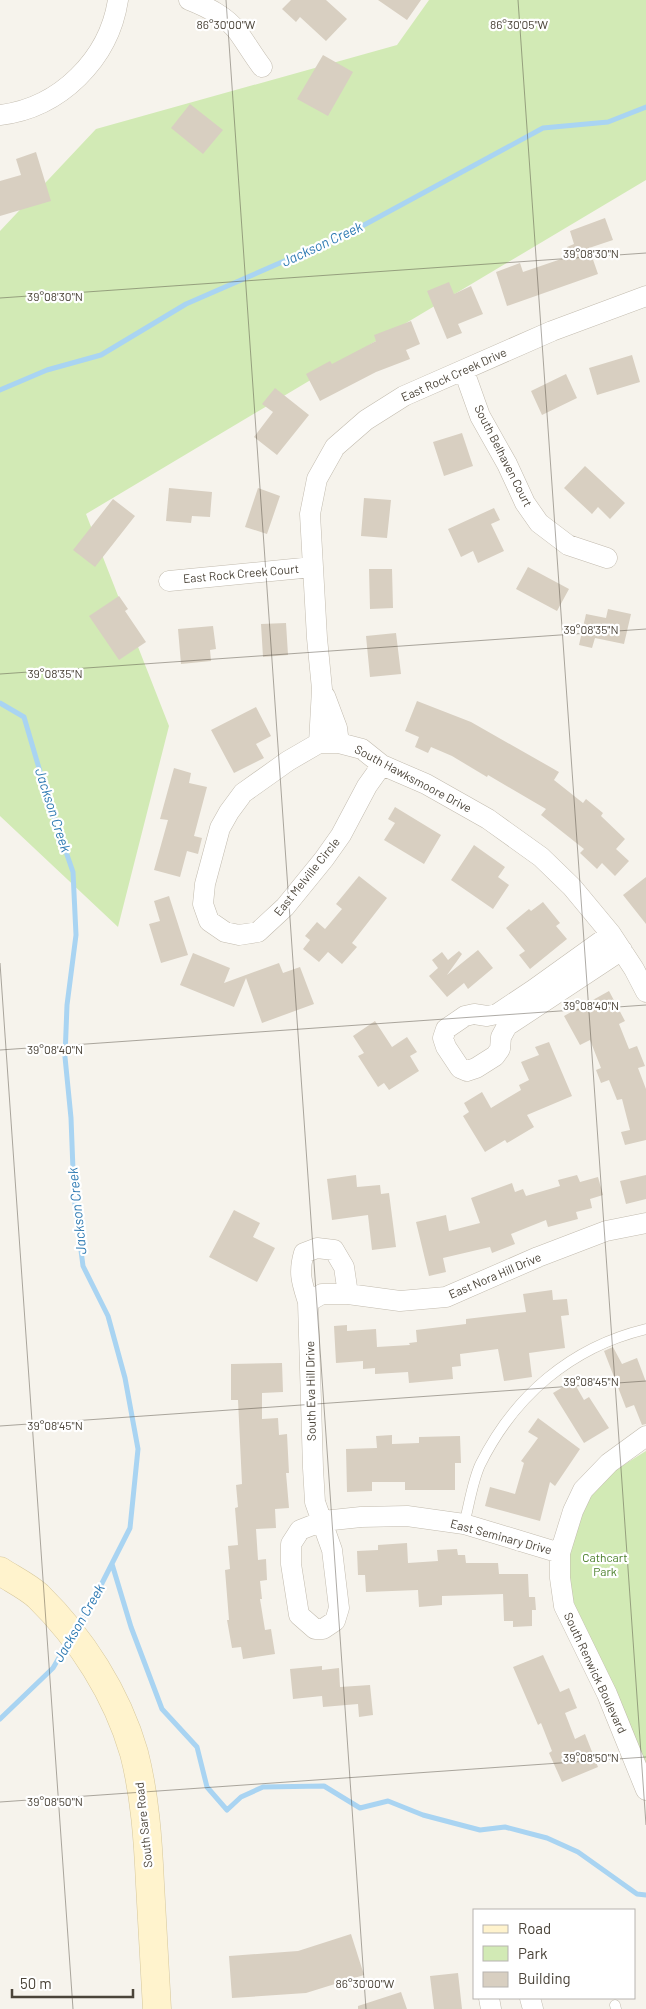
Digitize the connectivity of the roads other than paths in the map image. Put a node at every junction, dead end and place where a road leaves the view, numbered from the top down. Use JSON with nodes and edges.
{"nodes":[{"id":1,"x":118,"y":0,"type":"edge"},
{"id":2,"x":189,"y":0,"type":"edge"},
{"id":3,"x":262,"y":67,"type":"dead end"},
{"id":4,"x":0,"y":114,"type":"edge"},
{"id":5,"x":646,"y":296,"type":"edge"},
{"id":6,"x":464,"y":371,"type":"junction"},
{"id":7,"x":607,"y":558,"type":"dead end"},
{"id":8,"x":313,"y":567,"type":"junction"},
{"id":9,"x":169,"y":580,"type":"dead end"},
{"id":10,"x":322,"y":689,"type":"junction"},
{"id":11,"x":319,"y":743,"type":"junction"},
{"id":12,"x":339,"y":743,"type":"junction"},
{"id":13,"x":382,"y":765,"type":"junction"},
{"id":14,"x":616,"y":942,"type":"junction"},
{"id":15,"x":646,"y":992,"type":"edge"},
{"id":16,"x":538,"y":996,"type":"junction"},
{"id":17,"x":487,"y":1016,"type":"junction"},
{"id":18,"x":501,"y":1037,"type":"junction"},
{"id":19,"x":646,"y":1223,"type":"edge"},
{"id":20,"x":348,"y":1294,"type":"junction"},
{"id":21,"x":308,"y":1302,"type":"junction"},
{"id":22,"x":646,"y":1329,"type":"edge"},
{"id":23,"x":646,"y":1436,"type":"edge"},
{"id":24,"x":323,"y":1521,"type":"junction"},
{"id":25,"x":464,"y":1524,"type":"junction"},
{"id":26,"x":560,"y":1553,"type":"junction"},
{"id":27,"x":0,"y":1571,"type":"edge"},
{"id":28,"x":646,"y":1787,"type":"edge"},
{"id":29,"x":157,"y":2009,"type":"edge"}],
"edges":[{"from":1,"to":4,"type":"street"},
{"from":2,"to":3,"type":"street"},
{"from":5,"to":6,"type":"street","name":"East Rock Creek Drive"},
{"from":6,"to":7,"type":"street","name":"South Belhaven Court"},
{"from":6,"to":8,"type":"street","name":"East Rock Creek Drive"},
{"from":8,"to":9,"type":"street","name":"East Rock Creek Court"},
{"from":8,"to":10,"type":"street","name":"East Rock Creek Drive"},
{"from":10,"to":11,"type":"street","name":"East Rock Creek Drive"},
{"from":10,"to":12,"type":"street","name":"East Rock Creek Drive"},
{"from":11,"to":12,"type":"street"},
{"from":11,"to":13,"type":"street","name":"East Melville Circle"},
{"from":12,"to":13,"type":"street","name":"South Hawksmoore Drive"},
{"from":13,"to":14,"type":"street","name":"South Hawksmoore Drive"},
{"from":14,"to":15,"type":"street","name":"South Hawksmoore Drive"},
{"from":14,"to":16,"type":"street"},
{"from":16,"to":17,"type":"street"},
{"from":16,"to":18,"type":"street"},
{"from":17,"to":18,"type":"street"},
{"from":17,"to":18,"type":"street"},
{"from":19,"to":20,"type":"street","name":"East Nora Hill Drive"},
{"from":20,"to":21,"type":"street"},
{"from":20,"to":21,"type":"street"},
{"from":21,"to":24,"type":"street","name":"South Eva Hill Drive"},
{"from":22,"to":25,"type":"lane"},
{"from":23,"to":26,"type":"street","name":"South Renwick Boulevard"},
{"from":24,"to":24,"type":"street","name":"South Eva Hill Drive"},
{"from":24,"to":25,"type":"street","name":"East Seminary Drive"},
{"from":25,"to":26,"type":"street","name":"East Seminary Drive"},
{"from":26,"to":28,"type":"street","name":"South Renwick Boulevard"},
{"from":27,"to":29,"type":"main road","name":"South Sare Road"}]}
